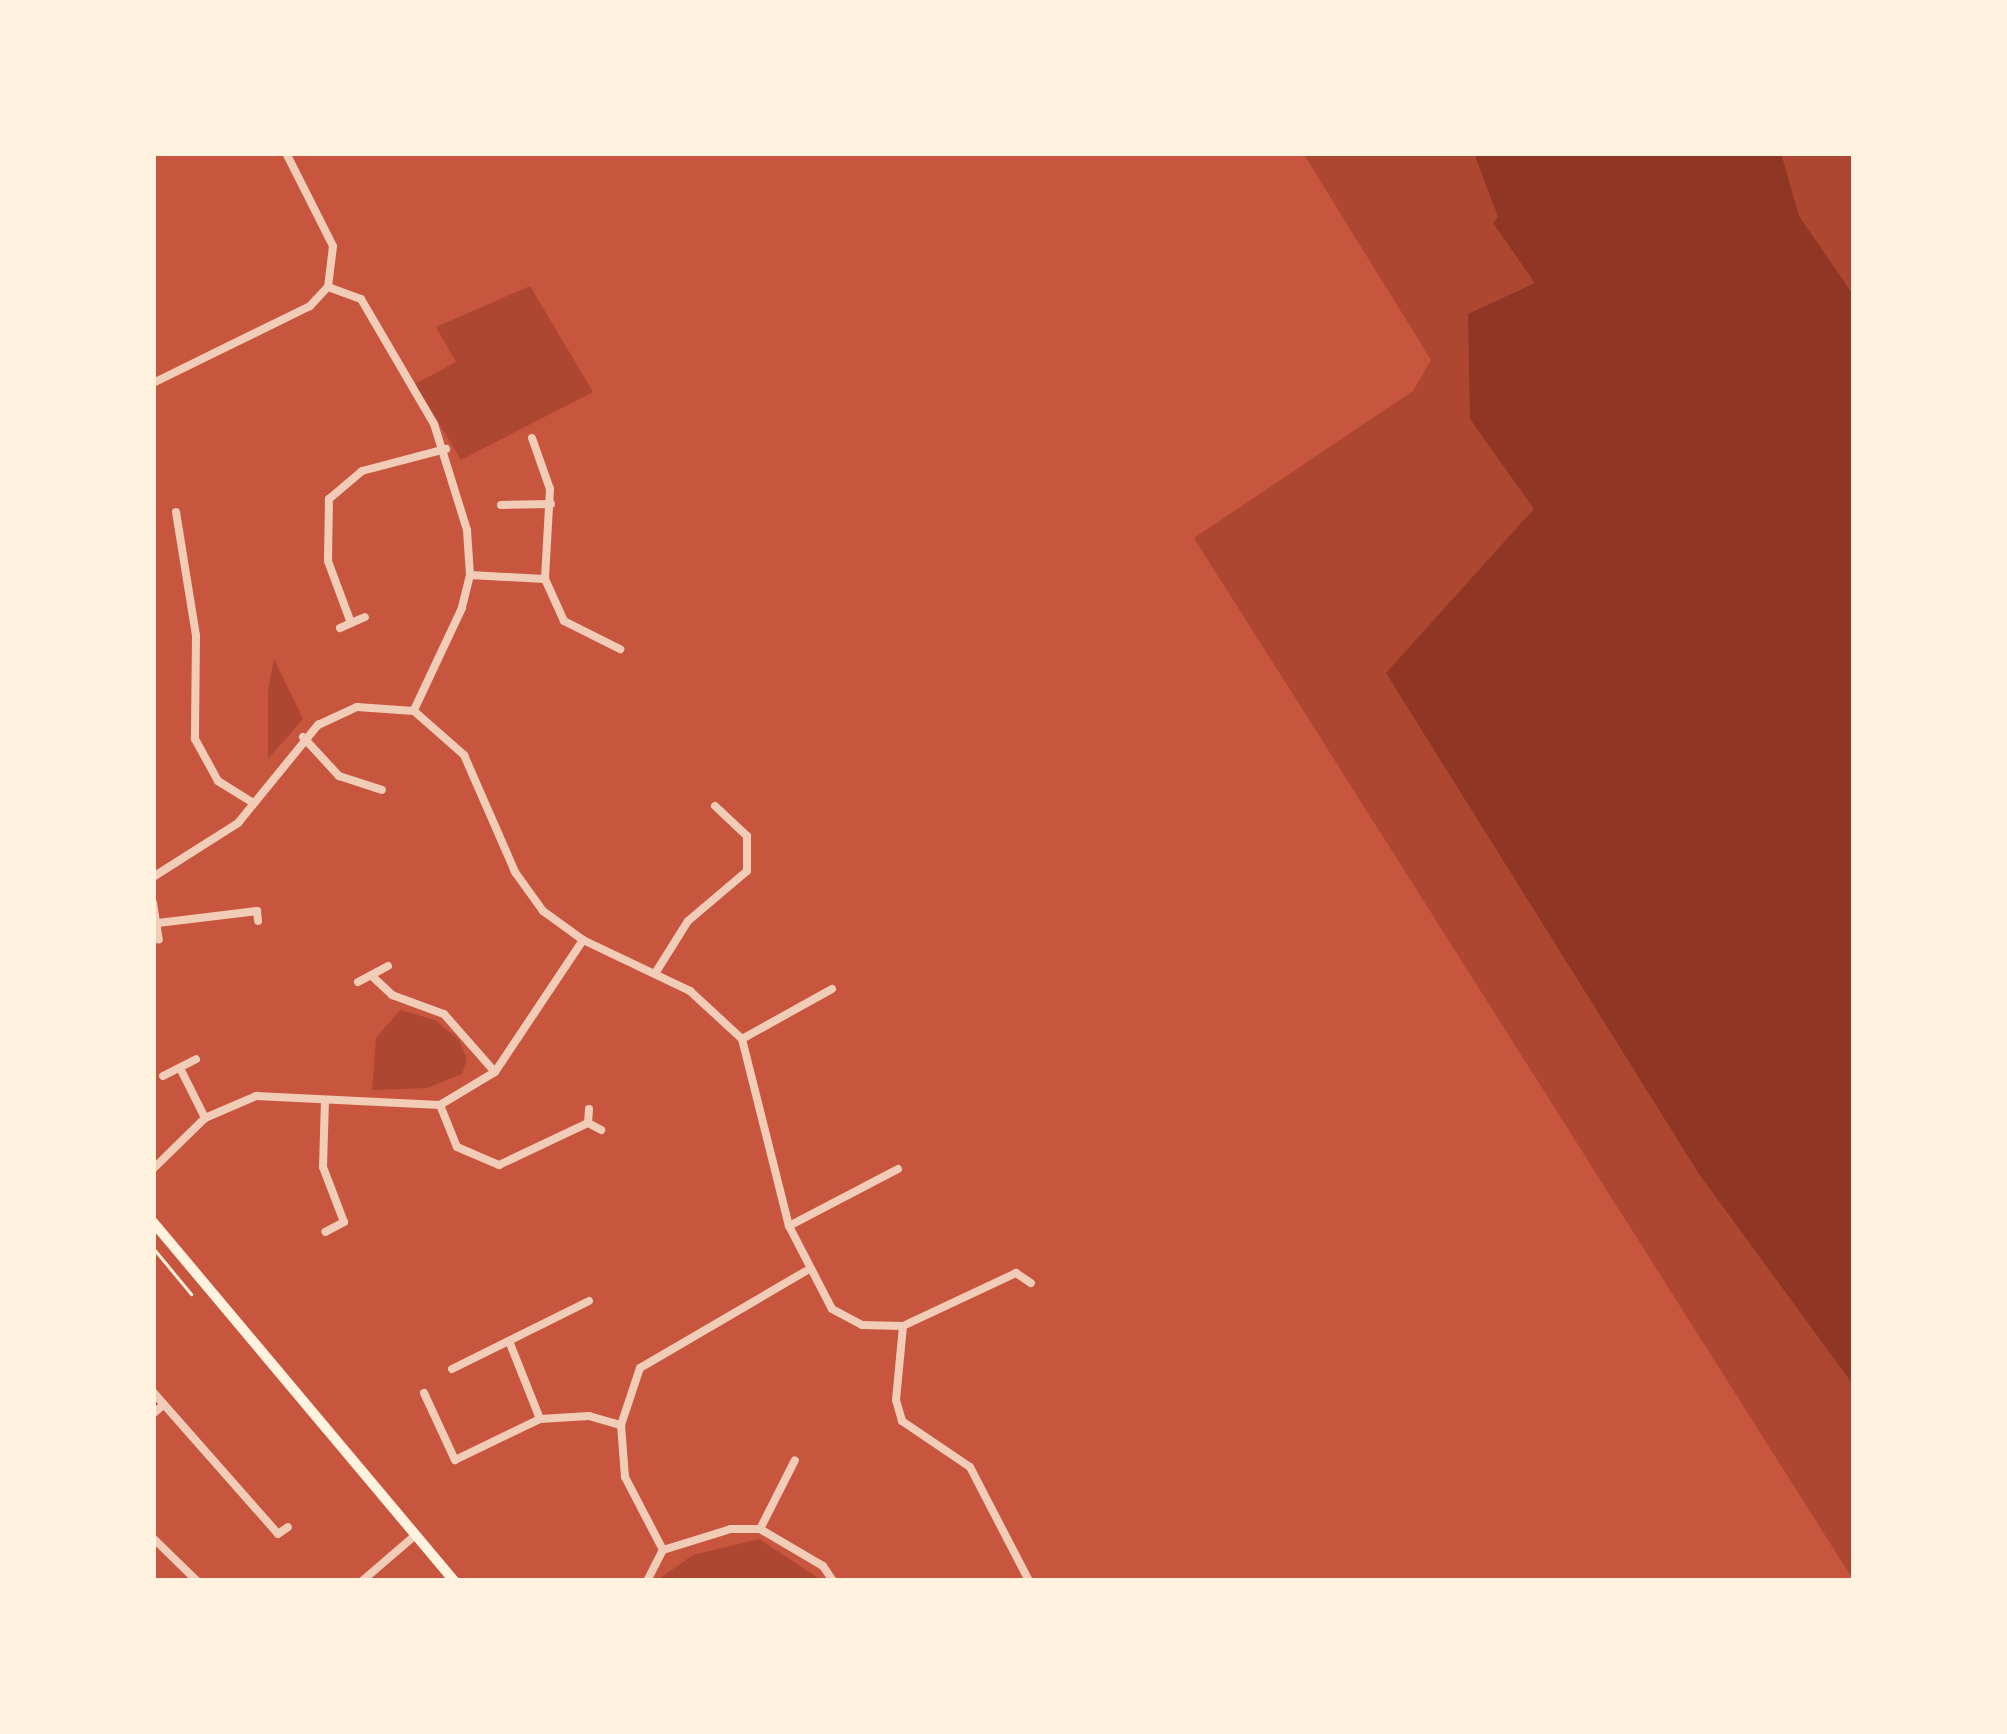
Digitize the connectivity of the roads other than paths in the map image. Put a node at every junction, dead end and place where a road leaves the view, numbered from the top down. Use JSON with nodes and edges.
{"nodes":[{"id":1,"x":286,"y":153,"type":"edge"},
{"id":2,"x":328,"y":287,"type":"junction"},
{"id":3,"x":153,"y":383,"type":"edge"},
{"id":4,"x":532,"y":438,"type":"dead end"},
{"id":5,"x":446,"y":449,"type":"junction"},
{"id":6,"x":550,"y":504,"type":"junction"},
{"id":7,"x":501,"y":505,"type":"dead end"},
{"id":8,"x":176,"y":512,"type":"dead end"},
{"id":9,"x":470,"y":575,"type":"junction"},
{"id":10,"x":545,"y":579,"type":"junction"},
{"id":11,"x":365,"y":617,"type":"dead end"},
{"id":12,"x":351,"y":623,"type":"junction"},
{"id":13,"x":340,"y":628,"type":"dead end"},
{"id":14,"x":620,"y":649,"type":"dead end"},
{"id":15,"x":414,"y":710,"type":"junction"},
{"id":16,"x":303,"y":737,"type":"junction"},
{"id":17,"x":370,"y":786,"type":"junction"},
{"id":18,"x":382,"y":790,"type":"dead end"},
{"id":19,"x":367,"y":797,"type":"dead end"},
{"id":20,"x":253,"y":802,"type":"junction"},
{"id":21,"x":715,"y":806,"type":"dead end"},
{"id":22,"x":153,"y":877,"type":"edge"},
{"id":23,"x":153,"y":903,"type":"edge"},
{"id":24,"x":258,"y":921,"type":"dead end"},
{"id":25,"x":158,"y":923,"type":"junction"},
{"id":26,"x":159,"y":940,"type":"dead end"},
{"id":27,"x":583,"y":940,"type":"junction"},
{"id":28,"x":388,"y":966,"type":"dead end"},
{"id":29,"x":656,"y":972,"type":"junction"},
{"id":30,"x":374,"y":977,"type":"junction"},
{"id":31,"x":358,"y":982,"type":"dead end"},
{"id":32,"x":832,"y":989,"type":"dead end"},
{"id":33,"x":742,"y":1039,"type":"junction"},
{"id":34,"x":196,"y":1059,"type":"dead end"},
{"id":35,"x":181,"y":1070,"type":"junction"},
{"id":36,"x":496,"y":1072,"type":"junction"},
{"id":37,"x":164,"y":1076,"type":"dead end"},
{"id":38,"x":325,"y":1100,"type":"junction"},
{"id":39,"x":440,"y":1105,"type":"junction"},
{"id":40,"x":589,"y":1109,"type":"dead end"},
{"id":41,"x":206,"y":1118,"type":"junction"},
{"id":42,"x":588,"y":1123,"type":"junction"},
{"id":43,"x":601,"y":1130,"type":"dead end"},
{"id":44,"x":153,"y":1169,"type":"edge"},
{"id":45,"x":898,"y":1169,"type":"dead end"},
{"id":46,"x":153,"y":1222,"type":"edge"},
{"id":47,"x":789,"y":1226,"type":"junction"},
{"id":48,"x":325,"y":1232,"type":"dead end"},
{"id":49,"x":806,"y":1271,"type":"junction"},
{"id":50,"x":1031,"y":1283,"type":"dead end"},
{"id":51,"x":589,"y":1301,"type":"dead end"},
{"id":52,"x":903,"y":1326,"type":"junction"},
{"id":53,"x":509,"y":1341,"type":"junction"},
{"id":54,"x":452,"y":1369,"type":"dead end"},
{"id":55,"x":153,"y":1392,"type":"edge"},
{"id":56,"x":424,"y":1393,"type":"dead end"},
{"id":57,"x":163,"y":1405,"type":"junction"},
{"id":58,"x":153,"y":1414,"type":"edge"},
{"id":59,"x":540,"y":1419,"type":"junction"},
{"id":60,"x":620,"y":1425,"type":"junction"},
{"id":61,"x":795,"y":1460,"type":"dead end"},
{"id":62,"x":288,"y":1527,"type":"dead end"},
{"id":63,"x":760,"y":1529,"type":"junction"},
{"id":64,"x":278,"y":1534,"type":"junction"},
{"id":65,"x":153,"y":1538,"type":"edge"},
{"id":66,"x":412,"y":1538,"type":"junction"},
{"id":67,"x":271,"y":1544,"type":"dead end"},
{"id":68,"x":663,"y":1550,"type":"junction"},
{"id":69,"x":196,"y":1581,"type":"edge"},
{"id":70,"x":362,"y":1581,"type":"edge"},
{"id":71,"x":454,"y":1581,"type":"edge"},
{"id":72,"x":647,"y":1581,"type":"edge"},
{"id":73,"x":833,"y":1581,"type":"edge"},
{"id":74,"x":1029,"y":1581,"type":"edge"}],
"edges":[{"from":1,"to":2,"type":"street"},
{"from":2,"to":3,"type":"street"},
{"from":2,"to":5,"type":"street"},
{"from":4,"to":6,"type":"street"},
{"from":5,"to":9,"type":"street"},
{"from":5,"to":12,"type":"street"},
{"from":6,"to":7,"type":"street"},
{"from":6,"to":10,"type":"street"},
{"from":8,"to":20,"type":"street"},
{"from":9,"to":10,"type":"street"},
{"from":9,"to":15,"type":"street"},
{"from":10,"to":14,"type":"street"},
{"from":11,"to":12,"type":"street"},
{"from":12,"to":13,"type":"street"},
{"from":15,"to":16,"type":"street"},
{"from":15,"to":27,"type":"street"},
{"from":16,"to":17,"type":"street"},
{"from":16,"to":20,"type":"street"},
{"from":17,"to":18,"type":"street"},
{"from":17,"to":19,"type":"street"},
{"from":20,"to":22,"type":"street"},
{"from":21,"to":29,"type":"street"},
{"from":23,"to":25,"type":"street"},
{"from":24,"to":25,"type":"street"},
{"from":25,"to":26,"type":"street"},
{"from":27,"to":29,"type":"street"},
{"from":27,"to":36,"type":"street"},
{"from":28,"to":30,"type":"street"},
{"from":29,"to":33,"type":"street"},
{"from":30,"to":31,"type":"street"},
{"from":30,"to":36,"type":"street"},
{"from":32,"to":33,"type":"street"},
{"from":33,"to":47,"type":"street"},
{"from":34,"to":35,"type":"street"},
{"from":35,"to":37,"type":"street"},
{"from":35,"to":41,"type":"street"},
{"from":36,"to":39,"type":"street"},
{"from":38,"to":39,"type":"street"},
{"from":38,"to":41,"type":"street"},
{"from":38,"to":48,"type":"street"},
{"from":39,"to":42,"type":"street"},
{"from":40,"to":42,"type":"street"},
{"from":41,"to":44,"type":"street"},
{"from":42,"to":43,"type":"street"},
{"from":45,"to":47,"type":"street"},
{"from":46,"to":66,"type":"main road"},
{"from":47,"to":49,"type":"street"},
{"from":49,"to":52,"type":"street"},
{"from":49,"to":60,"type":"street"},
{"from":50,"to":52,"type":"street"},
{"from":51,"to":53,"type":"street"},
{"from":52,"to":74,"type":"street"},
{"from":53,"to":54,"type":"street"},
{"from":53,"to":59,"type":"street"},
{"from":55,"to":57,"type":"street"},
{"from":56,"to":59,"type":"street"},
{"from":57,"to":58,"type":"street"},
{"from":57,"to":64,"type":"street"},
{"from":59,"to":60,"type":"street"},
{"from":60,"to":68,"type":"street"},
{"from":61,"to":63,"type":"street"},
{"from":62,"to":64,"type":"street"},
{"from":63,"to":68,"type":"street"},
{"from":63,"to":73,"type":"street"},
{"from":64,"to":67,"type":"street"},
{"from":65,"to":69,"type":"street"},
{"from":66,"to":70,"type":"street"},
{"from":66,"to":71,"type":"main road"},
{"from":68,"to":72,"type":"street"}]}
